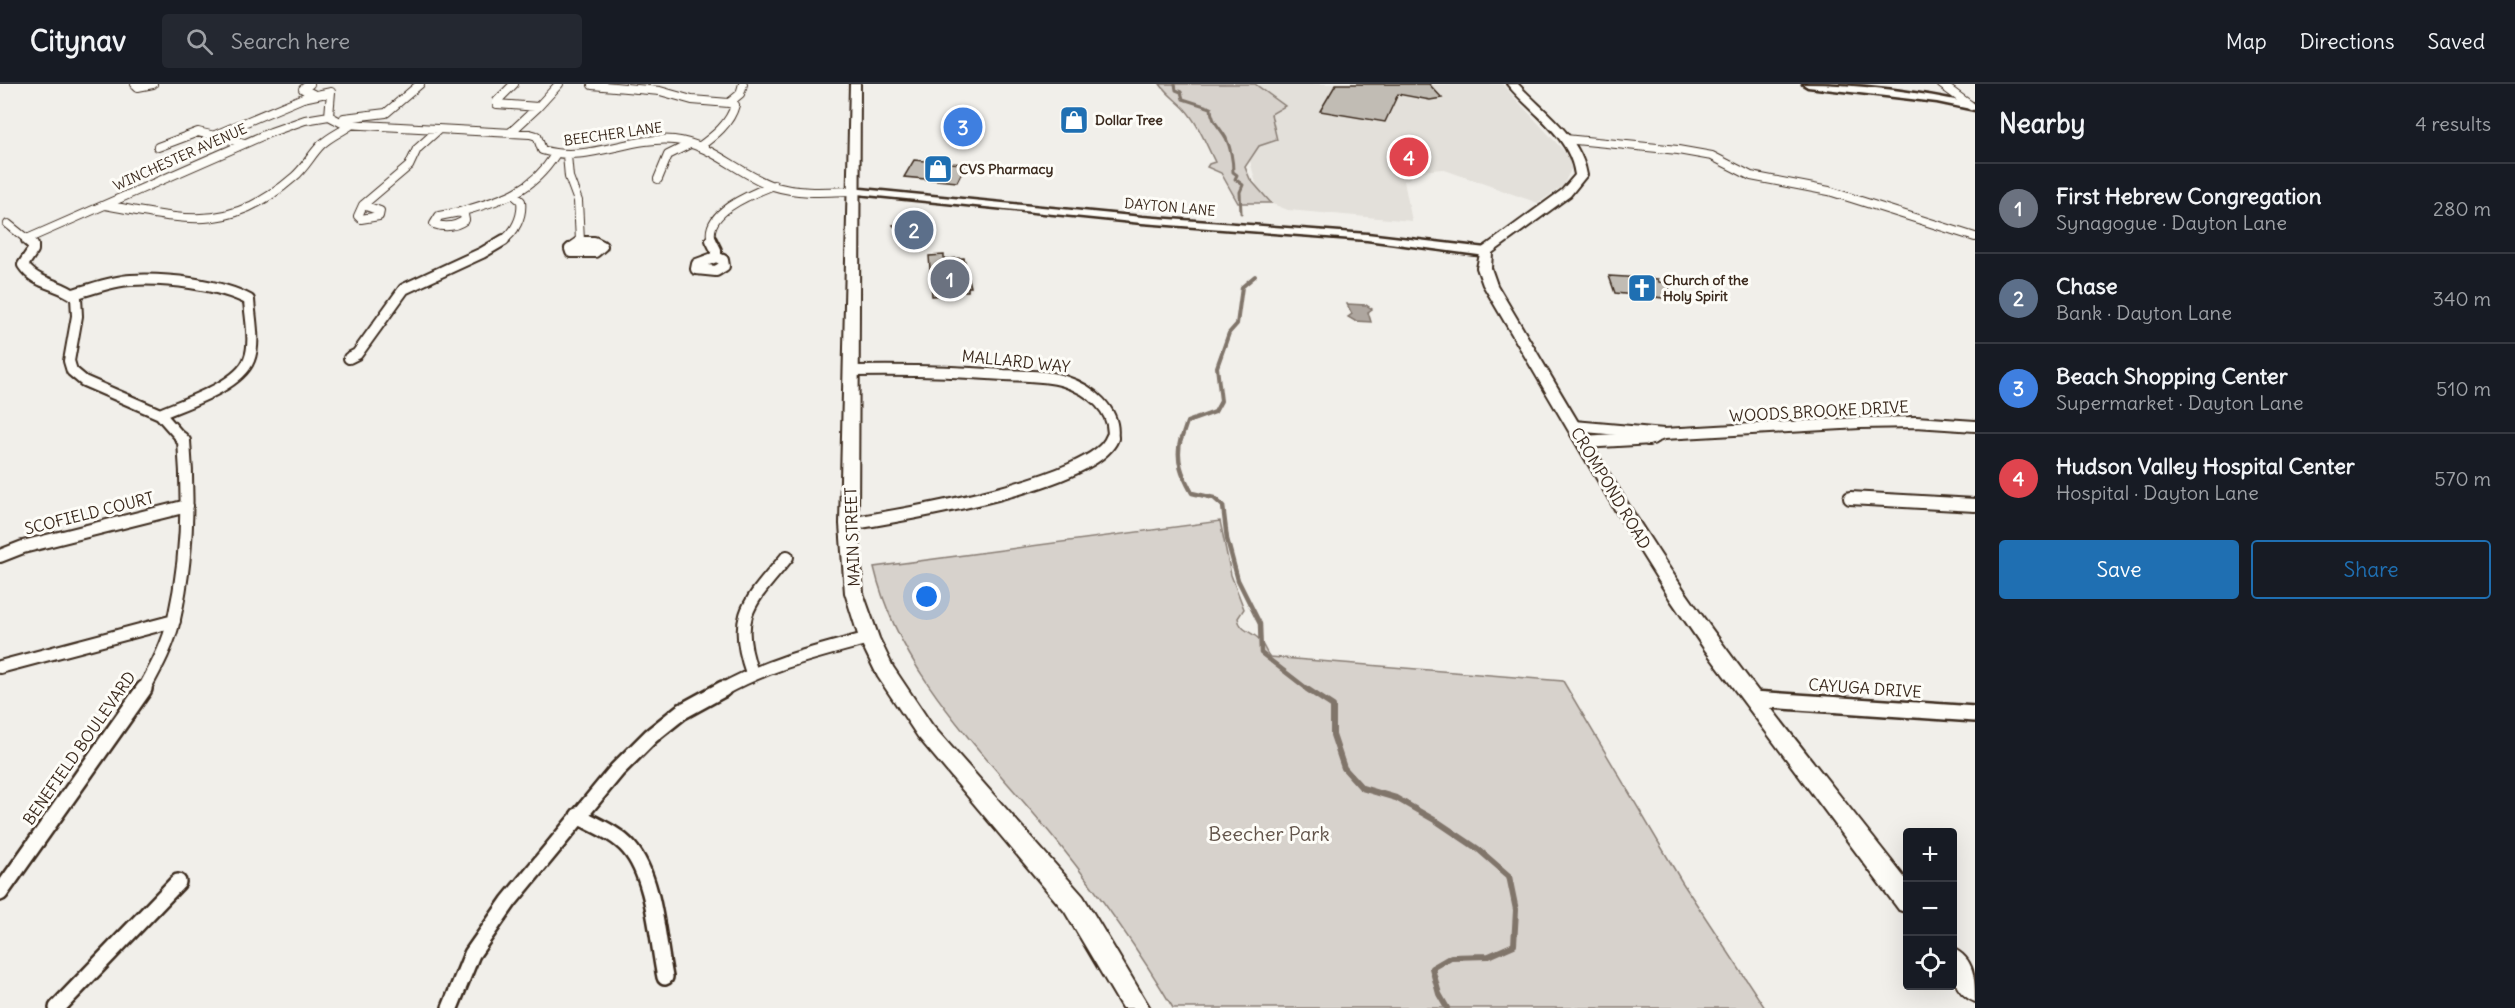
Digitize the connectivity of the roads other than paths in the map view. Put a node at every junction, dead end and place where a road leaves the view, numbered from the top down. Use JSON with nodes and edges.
{"nodes":[{"id":1,"x":135,"y":84,"type":"edge"},
{"id":2,"x":153,"y":84,"type":"edge"},
{"id":3,"x":310,"y":84,"type":"edge"},
{"id":4,"x":337,"y":84,"type":"edge"},
{"id":5,"x":420,"y":84,"type":"edge"},
{"id":6,"x":514,"y":84,"type":"edge"},
{"id":7,"x":559,"y":84,"type":"edge"},
{"id":8,"x":743,"y":84,"type":"edge"},
{"id":9,"x":855,"y":84,"type":"edge"},
{"id":10,"x":1512,"y":84,"type":"edge"},
{"id":11,"x":1808,"y":84,"type":"edge"},
{"id":12,"x":1941,"y":84,"type":"edge"},
{"id":13,"x":592,"y":85,"type":"edge"},
{"id":14,"x":1856,"y":87,"type":"edge"},
{"id":15,"x":331,"y":92,"type":"junction"},
{"id":16,"x":315,"y":95,"type":"junction"},
{"id":17,"x":729,"y":103,"type":"junction"},
{"id":18,"x":1973,"y":106,"type":"edge"},
{"id":19,"x":537,"y":107,"type":"junction"},
{"id":20,"x":332,"y":118,"type":"junction"},
{"id":21,"x":351,"y":125,"type":"junction"},
{"id":22,"x":438,"y":130,"type":"junction"},
{"id":23,"x":510,"y":133,"type":"junction"},
{"id":24,"x":215,"y":135,"type":"junction"},
{"id":25,"x":1564,"y":139,"type":"junction"},
{"id":26,"x":244,"y":143,"type":"junction"},
{"id":27,"x":690,"y":144,"type":"junction"},
{"id":28,"x":158,"y":147,"type":"dead end"},
{"id":29,"x":699,"y":147,"type":"junction"},
{"id":30,"x":555,"y":155,"type":"junction"},
{"id":31,"x":567,"y":155,"type":"junction"},
{"id":32,"x":658,"y":179,"type":"dead end"},
{"id":33,"x":774,"y":185,"type":"junction"},
{"id":34,"x":851,"y":191,"type":"junction"},
{"id":35,"x":514,"y":195,"type":"junction"},
{"id":36,"x":104,"y":205,"type":"junction"},
{"id":37,"x":363,"y":205,"type":"dead end"},
{"id":38,"x":460,"y":212,"type":"dead end"},
{"id":39,"x":8,"y":224,"type":"dead end"},
{"id":40,"x":1975,"y":237,"type":"edge"},
{"id":41,"x":27,"y":239,"type":"junction"},
{"id":42,"x":580,"y":242,"type":"dead end"},
{"id":43,"x":1486,"y":252,"type":"junction"},
{"id":44,"x":716,"y":256,"type":"dead end"},
{"id":45,"x":73,"y":294,"type":"junction"},
{"id":46,"x":349,"y":358,"type":"dead end"},
{"id":47,"x":851,"y":371,"type":"junction"},
{"id":48,"x":160,"y":414,"type":"junction"},
{"id":49,"x":1975,"y":426,"type":"edge"},
{"id":50,"x":1579,"y":434,"type":"junction"},
{"id":51,"x":1664,"y":434,"type":"junction"},
{"id":52,"x":1850,"y":498,"type":"dead end"},
{"id":53,"x":1975,"y":505,"type":"edge"},
{"id":54,"x":186,"y":506,"type":"junction"},
{"id":55,"x":849,"y":524,"type":"junction"},
{"id":56,"x":0,"y":556,"type":"edge"},
{"id":57,"x":787,"y":557,"type":"dead end"},
{"id":58,"x":174,"y":621,"type":"junction"},
{"id":59,"x":869,"y":638,"type":"junction"},
{"id":60,"x":0,"y":667,"type":"edge"},
{"id":61,"x":752,"y":673,"type":"junction"},
{"id":62,"x":1753,"y":699,"type":"junction"},
{"id":63,"x":1975,"y":714,"type":"edge"},
{"id":64,"x":578,"y":816,"type":"junction"},
{"id":65,"x":178,"y":882,"type":"dead end"},
{"id":66,"x":0,"y":893,"type":"edge"},
{"id":67,"x":1903,"y":896,"type":"edge"},
{"id":68,"x":1957,"y":965,"type":"edge"},
{"id":69,"x":665,"y":976,"type":"dead end"},
{"id":70,"x":1975,"y":989,"type":"edge"},
{"id":71,"x":57,"y":1008,"type":"edge"},
{"id":72,"x":450,"y":1008,"type":"edge"},
{"id":73,"x":1137,"y":1008,"type":"edge"}],
"edges":[{"from":1,"to":2,"type":"street"},
{"from":3,"to":16,"type":"street"},
{"from":4,"to":15,"type":"street"},
{"from":5,"to":20,"type":"street","name":"WINCHESTER AVENUE"},
{"from":6,"to":19,"type":"street"},
{"from":7,"to":19,"type":"street"},
{"from":8,"to":17,"type":"street"},
{"from":9,"to":34,"type":"main road","name":"MAIN STREET"},
{"from":10,"to":25,"type":"main road"},
{"from":11,"to":14,"type":"street"},
{"from":12,"to":18,"type":"street"},
{"from":13,"to":17,"type":"street"},
{"from":14,"to":18,"type":"street"},
{"from":15,"to":16,"type":"street"},
{"from":15,"to":20,"type":"street"},
{"from":16,"to":24,"type":"street"},
{"from":17,"to":29,"type":"street"},
{"from":19,"to":23,"type":"street"},
{"from":20,"to":21,"type":"street"},
{"from":20,"to":26,"type":"street","name":"WINCHESTER AVENUE"},
{"from":21,"to":22,"type":"street"},
{"from":21,"to":36,"type":"street","name":"WINCHESTER AVENUE"},
{"from":22,"to":23,"type":"street"},
{"from":22,"to":37,"type":"street"},
{"from":23,"to":30,"type":"street"},
{"from":24,"to":26,"type":"street"},
{"from":24,"to":28,"type":"street"},
{"from":25,"to":40,"type":"street"},
{"from":25,"to":43,"type":"main road"},
{"from":26,"to":36,"type":"street","name":"WINCHESTER AVENUE"},
{"from":27,"to":29,"type":"street","name":"BEECHER LANE"},
{"from":27,"to":31,"type":"street","name":"BEECHER LANE"},
{"from":27,"to":32,"type":"street"},
{"from":29,"to":33,"type":"street","name":"BEECHER LANE"},
{"from":30,"to":31,"type":"street","name":"BEECHER LANE"},
{"from":30,"to":35,"type":"street","name":"BEECHER LANE"},
{"from":31,"to":42,"type":"street"},
{"from":33,"to":34,"type":"street","name":"BEECHER LANE"},
{"from":33,"to":44,"type":"street"},
{"from":34,"to":43,"type":"street","name":"DAYTON LANE"},
{"from":34,"to":47,"type":"main road","name":"MAIN STREET"},
{"from":35,"to":38,"type":"street","name":"BEECHER LANE"},
{"from":35,"to":46,"type":"street"},
{"from":36,"to":41,"type":"street"},
{"from":39,"to":41,"type":"street"},
{"from":41,"to":45,"type":"street"},
{"from":43,"to":50,"type":"main road","name":"CROMPOND ROAD"},
{"from":45,"to":48,"type":"street","name":"BENEFIELD BOULEVARD"},
{"from":45,"to":48,"type":"street"},
{"from":47,"to":55,"type":"main road","name":"MAIN STREET"},
{"from":47,"to":55,"type":"street","name":"MALLARD WAY"},
{"from":48,"to":54,"type":"street","name":"BENEFIELD BOULEVARD"},
{"from":49,"to":51,"type":"street","name":"WOODS BROOKE DRIVE"},
{"from":50,"to":51,"type":"street","name":"WOODS BROOKE DRIVE"},
{"from":50,"to":51,"type":"street","name":"WOODS BROOKE DRIVE"},
{"from":50,"to":62,"type":"main road","name":"CROMPOND ROAD"},
{"from":52,"to":53,"type":"street"},
{"from":54,"to":56,"type":"street","name":"SCOFIELD COURT"},
{"from":54,"to":58,"type":"street","name":"BENEFIELD BOULEVARD"},
{"from":55,"to":59,"type":"main road","name":"MAIN STREET"},
{"from":57,"to":61,"type":"street"},
{"from":58,"to":60,"type":"street"},
{"from":58,"to":66,"type":"street","name":"BENEFIELD BOULEVARD"},
{"from":59,"to":61,"type":"street"},
{"from":59,"to":73,"type":"main road","name":"MAIN STREET"},
{"from":61,"to":64,"type":"street"},
{"from":62,"to":63,"type":"street","name":"CAYUGA DRIVE"},
{"from":62,"to":67,"type":"main road","name":"CROMPOND ROAD"},
{"from":64,"to":69,"type":"street"},
{"from":64,"to":72,"type":"street"},
{"from":65,"to":71,"type":"street"},
{"from":68,"to":70,"type":"main road"}]}
